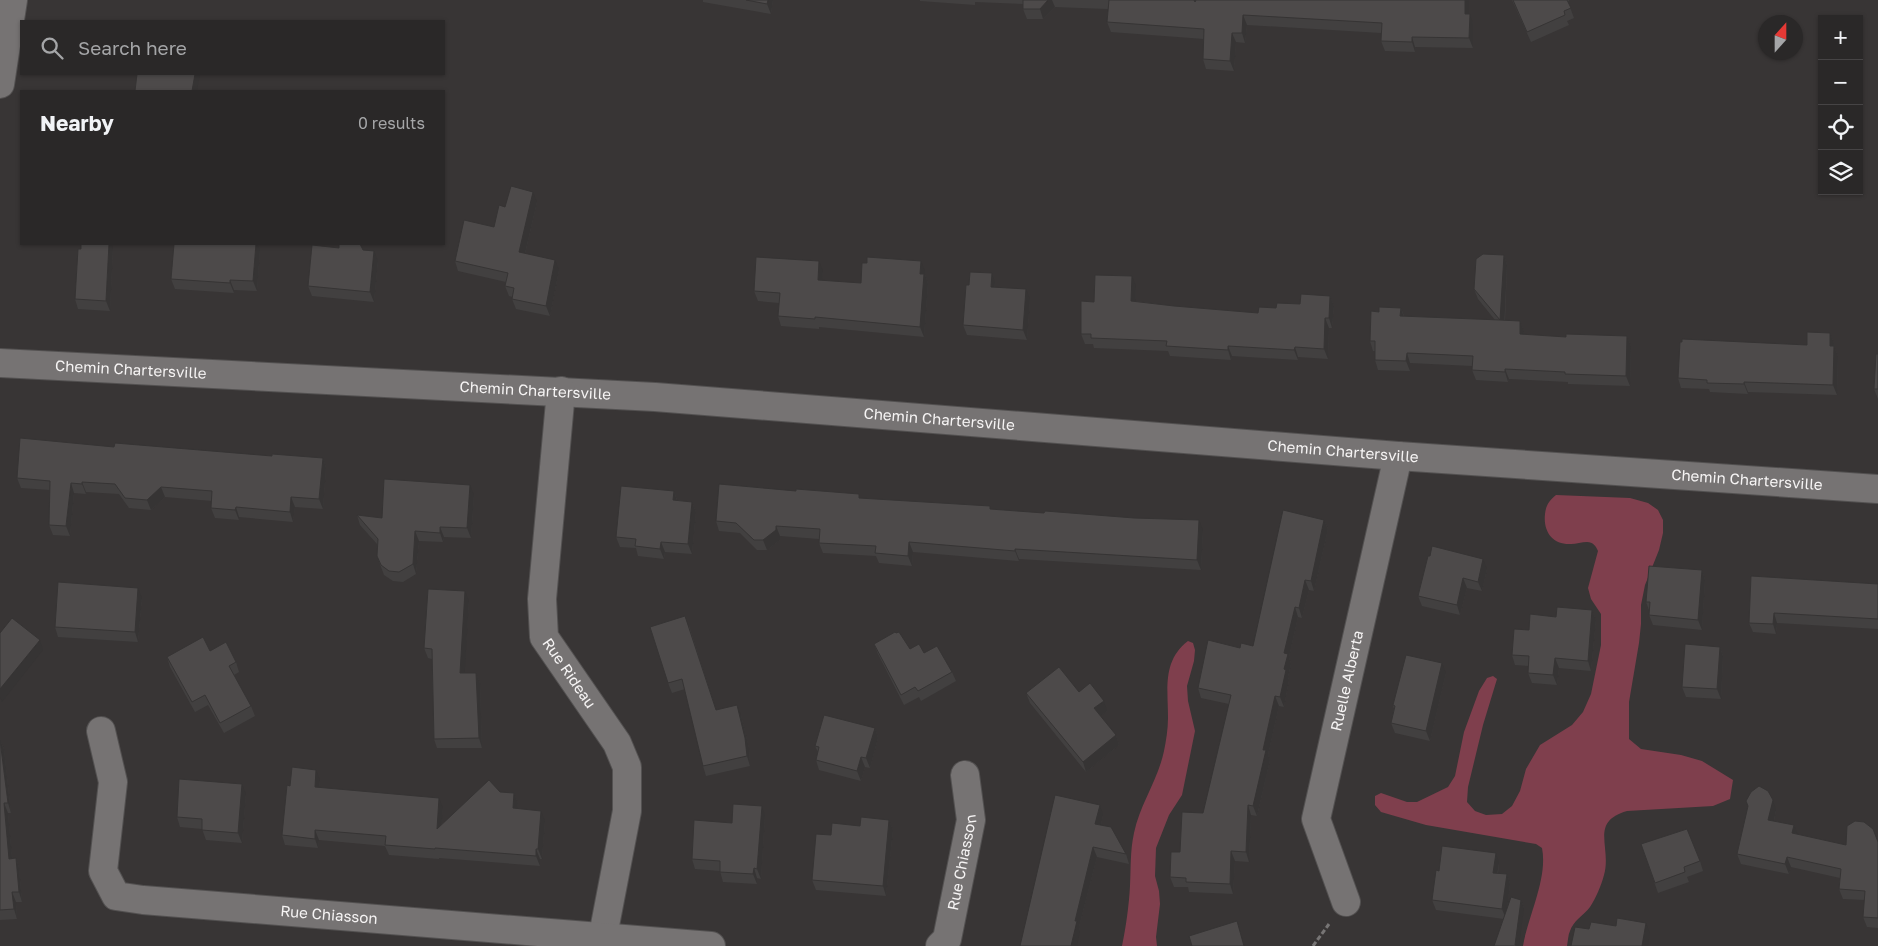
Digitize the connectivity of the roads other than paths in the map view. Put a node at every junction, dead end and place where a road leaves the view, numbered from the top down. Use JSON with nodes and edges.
{"nodes":[{"id":1,"x":13,"y":0,"type":"edge"},
{"id":2,"x":0,"y":84,"type":"edge"},
{"id":3,"x":0,"y":362,"type":"edge"},
{"id":4,"x":562,"y":391,"type":"junction"},
{"id":5,"x":1398,"y":456,"type":"junction"},
{"id":6,"x":1878,"y":489,"type":"edge"},
{"id":7,"x":101,"y":731,"type":"dead end"},
{"id":8,"x":965,"y":776,"type":"dead end"},
{"id":9,"x":1346,"y":902,"type":"dead end"},
{"id":10,"x":602,"y":942,"type":"edge"},
{"id":11,"x":711,"y":946,"type":"edge"},
{"id":12,"x":940,"y":946,"type":"edge"}],
"edges":[{"from":1,"to":2,"type":"street"},
{"from":3,"to":4,"type":"street","name":"Chemin Chartersville"},
{"from":4,"to":5,"type":"street","name":"Chemin Chartersville"},
{"from":4,"to":10,"type":"street","name":"Rue Rideau"},
{"from":5,"to":6,"type":"street","name":"Chemin Chartersville"},
{"from":5,"to":9,"type":"street","name":"Ruelle Alberta"},
{"from":7,"to":10,"type":"street","name":"Rue Chiasson"},
{"from":8,"to":12,"type":"street","name":"Rue Chiasson"},
{"from":10,"to":11,"type":"street","name":"Rue Chiasson"}]}
